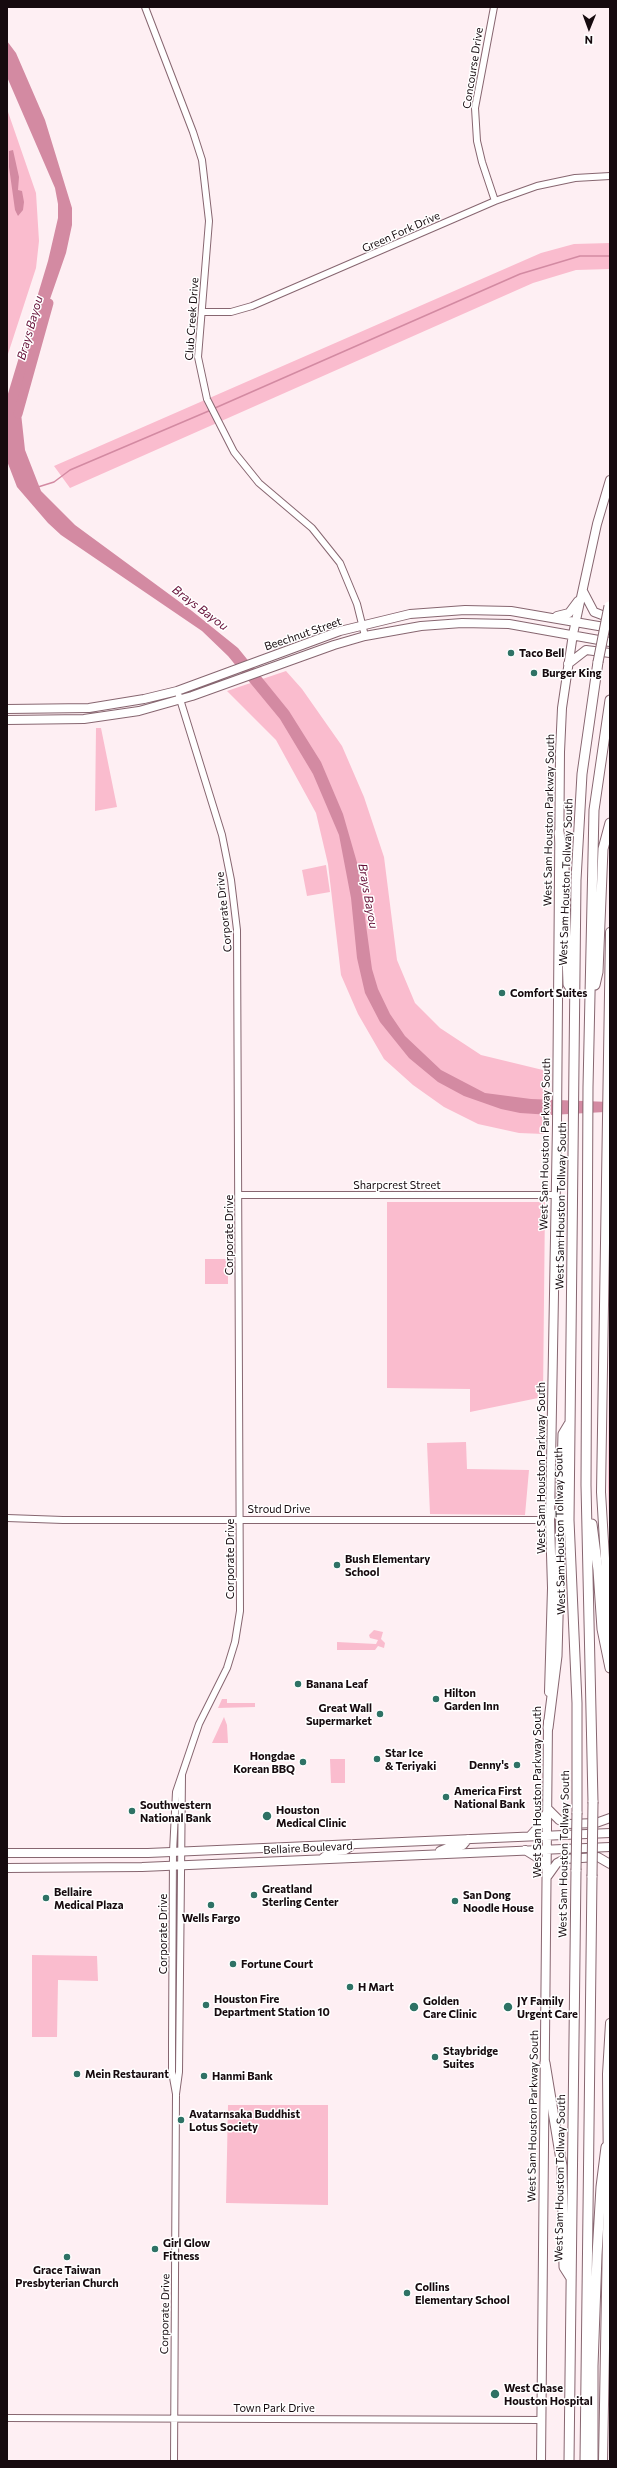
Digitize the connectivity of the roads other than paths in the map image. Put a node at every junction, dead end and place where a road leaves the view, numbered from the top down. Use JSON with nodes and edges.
{"nodes":[{"id":1,"x":146,"y":7,"type":"edge"},
{"id":2,"x":494,"y":7,"type":"edge"},
{"id":3,"x":610,"y":176,"type":"edge"},
{"id":4,"x":495,"y":201,"type":"junction"},
{"id":5,"x":202,"y":312,"type":"junction"},
{"id":6,"x":610,"y":480,"type":"edge"},
{"id":7,"x":583,"y":591,"type":"junction"},
{"id":8,"x":610,"y":604,"type":"edge"},
{"id":9,"x":438,"y":611,"type":"junction"},
{"id":10,"x":511,"y":611,"type":"junction"},
{"id":11,"x":553,"y":617,"type":"junction"},
{"id":12,"x":610,"y":618,"type":"edge"},
{"id":13,"x":576,"y":621,"type":"junction"},
{"id":14,"x":439,"y":624,"type":"junction"},
{"id":15,"x":509,"y":624,"type":"junction"},
{"id":16,"x":363,"y":625,"type":"junction"},
{"id":17,"x":610,"y":628,"type":"edge"},
{"id":18,"x":553,"y":631,"type":"junction"},
{"id":19,"x":573,"y":634,"type":"junction"},
{"id":20,"x":365,"y":636,"type":"junction"},
{"id":21,"x":610,"y":642,"type":"edge"},
{"id":22,"x":296,"y":647,"type":"junction"},
{"id":23,"x":610,"y":653,"type":"edge"},
{"id":24,"x":300,"y":657,"type":"junction"},
{"id":25,"x":569,"y":662,"type":"junction"},
{"id":26,"x":177,"y":691,"type":"junction"},
{"id":27,"x":180,"y":700,"type":"junction"},
{"id":28,"x":610,"y":700,"type":"edge"},
{"id":29,"x":104,"y":706,"type":"junction"},
{"id":30,"x":7,"y":709,"type":"edge"},
{"id":31,"x":26,"y":709,"type":"junction"},
{"id":32,"x":106,"y":717,"type":"junction"},
{"id":33,"x":7,"y":720,"type":"edge"},
{"id":34,"x":26,"y":720,"type":"junction"},
{"id":35,"x":610,"y":823,"type":"edge"},
{"id":36,"x":558,"y":833,"type":"junction"},
{"id":37,"x":610,"y":932,"type":"edge"},
{"id":38,"x":575,"y":995,"type":"junction"},
{"id":39,"x":591,"y":998,"type":"junction"},
{"id":40,"x":239,"y":1195,"type":"junction"},
{"id":41,"x":556,"y":1195,"type":"junction"},
{"id":42,"x":570,"y":1423,"type":"junction"},
{"id":43,"x":586,"y":1485,"type":"junction"},
{"id":44,"x":7,"y":1518,"type":"edge"},
{"id":45,"x":240,"y":1519,"type":"junction"},
{"id":46,"x":550,"y":1520,"type":"junction"},
{"id":47,"x":610,"y":1641,"type":"edge"},
{"id":48,"x":610,"y":1668,"type":"edge"},
{"id":49,"x":548,"y":1728,"type":"junction"},
{"id":50,"x":548,"y":1809,"type":"junction"},
{"id":51,"x":610,"y":1818,"type":"edge"},
{"id":52,"x":610,"y":1833,"type":"edge"},
{"id":53,"x":530,"y":1836,"type":"junction"},
{"id":54,"x":547,"y":1836,"type":"junction"},
{"id":55,"x":468,"y":1839,"type":"junction"},
{"id":56,"x":386,"y":1843,"type":"junction"},
{"id":57,"x":352,"y":1844,"type":"junction"},
{"id":58,"x":610,"y":1847,"type":"edge"},
{"id":59,"x":547,"y":1849,"type":"junction"},
{"id":60,"x":524,"y":1850,"type":"junction"},
{"id":61,"x":176,"y":1852,"type":"junction"},
{"id":62,"x":8,"y":1853,"type":"edge"},
{"id":63,"x":438,"y":1853,"type":"junction"},
{"id":64,"x":92,"y":1854,"type":"junction"},
{"id":65,"x":350,"y":1857,"type":"junction"},
{"id":66,"x":322,"y":1858,"type":"junction"},
{"id":67,"x":610,"y":1864,"type":"edge"},
{"id":68,"x":176,"y":1865,"type":"junction"},
{"id":69,"x":7,"y":1868,"type":"edge"},
{"id":70,"x":92,"y":1868,"type":"junction"},
{"id":71,"x":547,"y":1868,"type":"junction"},
{"id":72,"x":547,"y":1877,"type":"junction"},
{"id":73,"x":610,"y":2023,"type":"edge"},
{"id":74,"x":545,"y":2063,"type":"junction"},
{"id":75,"x":606,"y":2147,"type":"junction"},
{"id":76,"x":571,"y":2279,"type":"junction"},
{"id":77,"x":7,"y":2418,"type":"edge"},
{"id":78,"x":174,"y":2418,"type":"junction"},
{"id":79,"x":541,"y":2420,"type":"junction"},
{"id":80,"x":606,"y":2420,"type":"edge"},
{"id":81,"x":174,"y":2461,"type":"edge"},
{"id":82,"x":541,"y":2461,"type":"edge"},
{"id":83,"x":569,"y":2461,"type":"edge"},
{"id":84,"x":585,"y":2461,"type":"edge"},
{"id":85,"x":593,"y":2461,"type":"edge"},
{"id":86,"x":603,"y":2461,"type":"edge"}],
"edges":[{"from":1,"to":5,"type":"street","name":"Club Creek Drive"},
{"from":2,"to":4,"type":"street","name":"Concourse Drive"},
{"from":3,"to":4,"type":"street","name":"Green Fork Drive"},
{"from":4,"to":5,"type":"street","name":"Green Fork Drive"},
{"from":5,"to":16,"type":"street","name":"Club Creek Drive"},
{"from":6,"to":7,"type":"main road","name":"West Sam Houston Parkway South"},
{"from":7,"to":11,"type":"main road"},
{"from":7,"to":12,"type":"main road"},
{"from":7,"to":13,"type":"main road","name":"West Sam Houston Parkway South"},
{"from":8,"to":38,"type":"highway","name":"West Sam Houston Tollway South","bridge":true},
{"from":9,"to":10,"type":"main road","name":"Beechnut Street"},
{"from":9,"to":14,"type":"main road"},
{"from":9,"to":16,"type":"main road","name":"Beechnut Street"},
{"from":10,"to":11,"type":"main road","name":"Beechnut Street"},
{"from":10,"to":15,"type":"main road"},
{"from":11,"to":13,"type":"main road","name":"Beechnut Street"},
{"from":13,"to":17,"type":"main road","name":"Beechnut Street"},
{"from":13,"to":19,"type":"main road","name":"West Sam Houston Parkway South"},
{"from":14,"to":15,"type":"main road","name":"Beechnut Street"},
{"from":14,"to":20,"type":"main road","name":"Beechnut Street"},
{"from":15,"to":18,"type":"main road","name":"Beechnut Street"},
{"from":16,"to":20,"type":"street","name":"Club Creek Drive"},
{"from":16,"to":22,"type":"main road","name":"Beechnut Street"},
{"from":18,"to":19,"type":"main road","name":"Beechnut Street"},
{"from":18,"to":25,"type":"main road"},
{"from":19,"to":21,"type":"main road","name":"Beechnut Street"},
{"from":19,"to":25,"type":"main road","name":"West Sam Houston Parkway South"},
{"from":20,"to":24,"type":"main road","name":"Beechnut Street"},
{"from":22,"to":24,"type":"main road"},
{"from":22,"to":26,"type":"main road","name":"Beechnut Street"},
{"from":23,"to":25,"type":"main road"},
{"from":24,"to":27,"type":"main road","name":"Beechnut Street"},
{"from":25,"to":36,"type":"main road","name":"West Sam Houston Parkway South"},
{"from":26,"to":27,"type":"street","name":"Corporate Drive"},
{"from":26,"to":29,"type":"main road","name":"Beechnut Street"},
{"from":27,"to":32,"type":"main road","name":"Beechnut Street"},
{"from":27,"to":40,"type":"street","name":"Corporate Drive"},
{"from":28,"to":39,"type":"highway"},
{"from":29,"to":31,"type":"main road","name":"Beechnut Street"},
{"from":29,"to":32,"type":"main road"},
{"from":30,"to":31,"type":"main road","name":"Beechnut Street"},
{"from":31,"to":34,"type":"main road"},
{"from":32,"to":34,"type":"main road","name":"Beechnut Street"},
{"from":33,"to":34,"type":"main road","name":"Beechnut Street"},
{"from":35,"to":39,"type":"highway"},
{"from":36,"to":38,"type":"highway"},
{"from":36,"to":41,"type":"main road","name":"West Sam Houston Parkway South"},
{"from":37,"to":47,"type":"main road"},
{"from":38,"to":42,"type":"highway","name":"West Sam Houston Tollway South"},
{"from":39,"to":43,"type":"highway"},
{"from":40,"to":41,"type":"street","name":"Sharpcrest Street"},
{"from":40,"to":45,"type":"street","name":"Corporate Drive"},
{"from":41,"to":46,"type":"main road","name":"West Sam Houston Parkway South"},
{"from":42,"to":49,"type":"highway"},
{"from":42,"to":76,"type":"highway","name":"West Sam Houston Tollway South","bridge":true},
{"from":43,"to":48,"type":"highway"},
{"from":43,"to":84,"type":"highway","bridge":true},
{"from":44,"to":45,"type":"street","name":"Stroud Drive"},
{"from":45,"to":46,"type":"street","name":"Stroud Drive"},
{"from":45,"to":61,"type":"street","name":"Corporate Drive"},
{"from":46,"to":49,"type":"main road","name":"West Sam Houston Parkway South"},
{"from":49,"to":50,"type":"main road","name":"West Sam Houston Parkway South"},
{"from":50,"to":51,"type":"main road"},
{"from":50,"to":53,"type":"main road"},
{"from":50,"to":54,"type":"main road","name":"West Sam Houston Parkway South"},
{"from":52,"to":54,"type":"main road","name":"Bellaire Boulevard"},
{"from":53,"to":54,"type":"main road","name":"Bellaire Boulevard"},
{"from":53,"to":55,"type":"main road","name":"Bellaire Boulevard"},
{"from":54,"to":59,"type":"main road","name":"West Sam Houston Parkway South"},
{"from":55,"to":56,"type":"main road","name":"Bellaire Boulevard"},
{"from":55,"to":63,"type":"main road"},
{"from":56,"to":57,"type":"main road","name":"Bellaire Boulevard"},
{"from":56,"to":65,"type":"main road"},
{"from":57,"to":61,"type":"main road","name":"Bellaire Boulevard"},
{"from":57,"to":66,"type":"main road"},
{"from":58,"to":59,"type":"main road","name":"Bellaire Boulevard"},
{"from":59,"to":60,"type":"main road","name":"Bellaire Boulevard"},
{"from":59,"to":71,"type":"main road","name":"West Sam Houston Parkway South"},
{"from":60,"to":63,"type":"main road","name":"Bellaire Boulevard"},
{"from":60,"to":71,"type":"main road"},
{"from":61,"to":64,"type":"main road","name":"Bellaire Boulevard"},
{"from":61,"to":68,"type":"street","name":"Corporate Drive"},
{"from":62,"to":64,"type":"main road","name":"Bellaire Boulevard"},
{"from":63,"to":65,"type":"main road","name":"Bellaire Boulevard"},
{"from":64,"to":70,"type":"main road"},
{"from":65,"to":66,"type":"main road","name":"Bellaire Boulevard"},
{"from":66,"to":68,"type":"main road","name":"Bellaire Boulevard"},
{"from":67,"to":72,"type":"main road"},
{"from":68,"to":70,"type":"main road","name":"Bellaire Boulevard"},
{"from":68,"to":78,"type":"street","name":"Corporate Drive"},
{"from":69,"to":70,"type":"main road","name":"Bellaire Boulevard"},
{"from":71,"to":72,"type":"main road","name":"West Sam Houston Parkway South"},
{"from":72,"to":74,"type":"main road","name":"West Sam Houston Parkway South"},
{"from":73,"to":75,"type":"main road"},
{"from":74,"to":76,"type":"highway"},
{"from":74,"to":79,"type":"main road","name":"West Sam Houston Parkway South"},
{"from":75,"to":80,"type":"main road"},
{"from":75,"to":85,"type":"highway"},
{"from":76,"to":83,"type":"highway","name":"West Sam Houston Tollway South"},
{"from":77,"to":78,"type":"street","name":"Town Park Drive"},
{"from":78,"to":79,"type":"street","name":"Town Park Drive"},
{"from":78,"to":81,"type":"street","name":"Corporate Drive"},
{"from":79,"to":82,"type":"main road","name":"West Sam Houston Parkway South"},
{"from":80,"to":86,"type":"main road"}]}
